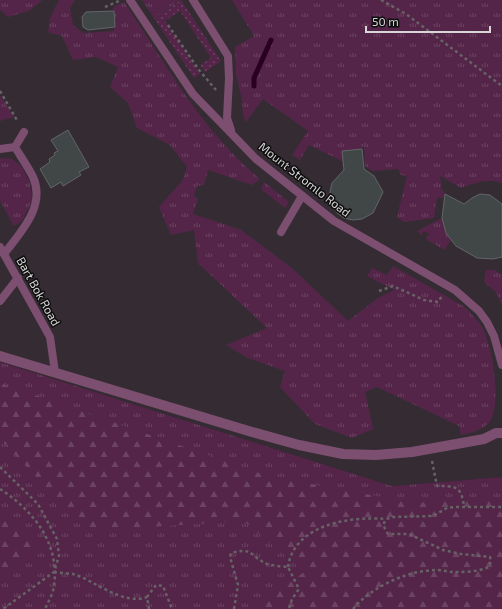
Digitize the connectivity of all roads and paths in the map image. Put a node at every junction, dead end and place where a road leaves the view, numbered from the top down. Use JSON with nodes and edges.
{"nodes":[{"id":1,"x":121,"y":0,"type":"edge"},
{"id":2,"x":130,"y":0,"type":"edge"},
{"id":3,"x":193,"y":0,"type":"edge"},
{"id":4,"x":381,"y":0,"type":"edge"},
{"id":5,"x":105,"y":6,"type":"dead end"},
{"id":6,"x":168,"y":25,"type":"dead end"},
{"id":7,"x":502,"y":86,"type":"edge"},
{"id":8,"x":0,"y":91,"type":"edge"},
{"id":9,"x":228,"y":104,"type":"junction"},
{"id":10,"x":24,"y":132,"type":"joint"},
{"id":11,"x":232,"y":133,"type":"junction"},
{"id":12,"x":15,"y":147,"type":"junction"},
{"id":13,"x":0,"y":149,"type":"edge"},
{"id":14,"x":302,"y":196,"type":"junction"},
{"id":15,"x":281,"y":232,"type":"dead end"},
{"id":16,"x":2,"y":250,"type":"edge"},
{"id":17,"x":18,"y":278,"type":"junction"},
{"id":18,"x":449,"y":286,"type":"junction"},
{"id":19,"x":379,"y":291,"type":"dead end"},
{"id":20,"x":0,"y":301,"type":"edge"},
{"id":21,"x":0,"y":356,"type":"edge"},
{"id":22,"x":502,"y":365,"type":"edge"},
{"id":23,"x":55,"y":372,"type":"junction"},
{"id":24,"x":500,"y":431,"type":"edge"},
{"id":25,"x":430,"y":449,"type":"junction"},
{"id":26,"x":0,"y":467,"type":"edge"},
{"id":27,"x":0,"y":489,"type":"edge"},
{"id":28,"x":464,"y":506,"type":"junction"},
{"id":29,"x":502,"y":507,"type":"edge"},
{"id":30,"x":386,"y":519,"type":"junction"},
{"id":31,"x":288,"y":567,"type":"junction"},
{"id":32,"x":54,"y":572,"type":"junction"},
{"id":33,"x":147,"y":597,"type":"junction"},
{"id":34,"x":3,"y":609,"type":"edge"},
{"id":35,"x":45,"y":609,"type":"edge"},
{"id":36,"x":149,"y":609,"type":"edge"},
{"id":37,"x":172,"y":609,"type":"edge"},
{"id":38,"x":234,"y":609,"type":"edge"},
{"id":39,"x":289,"y":609,"type":"edge"},
{"id":40,"x":352,"y":609,"type":"edge"}],
"edges":[{"from":1,"to":5,"type":"path"},
{"from":2,"to":11,"type":"lane","name":"Mount Stromlo Road"},
{"from":3,"to":9,"type":"lane"},
{"from":4,"to":7,"type":"path"},
{"from":6,"to":9,"type":"path"},
{"from":8,"to":10,"type":"path"},
{"from":9,"to":11,"type":"lane"},
{"from":10,"to":12,"type":"lane"},
{"from":11,"to":14,"type":"lane","name":"Mount Stromlo Road"},
{"from":12,"to":13,"type":"lane"},
{"from":12,"to":16,"type":"lane"},
{"from":14,"to":15,"type":"lane"},
{"from":14,"to":18,"type":"lane","name":"Mount Stromlo Road"},
{"from":16,"to":17,"type":"lane","name":"Bart Bok Road"},
{"from":17,"to":20,"type":"lane"},
{"from":17,"to":23,"type":"lane","name":"Bart Bok Road"},
{"from":18,"to":19,"type":"path"},
{"from":18,"to":22,"type":"lane","name":"Mount Stromlo Road"},
{"from":21,"to":23,"type":"street"},
{"from":23,"to":25,"type":"street"},
{"from":24,"to":25,"type":"street"},
{"from":25,"to":28,"type":"path"},
{"from":26,"to":32,"type":"path"},
{"from":27,"to":32,"type":"path"},
{"from":28,"to":29,"type":"path"},
{"from":28,"to":30,"type":"path"},
{"from":30,"to":31,"type":"path"},
{"from":30,"to":40,"type":"path"},
{"from":31,"to":38,"type":"path"},
{"from":31,"to":39,"type":"path"},
{"from":32,"to":33,"type":"path"},
{"from":32,"to":34,"type":"path"},
{"from":32,"to":35,"type":"path"},
{"from":33,"to":36,"type":"path"},
{"from":33,"to":37,"type":"path"}]}
